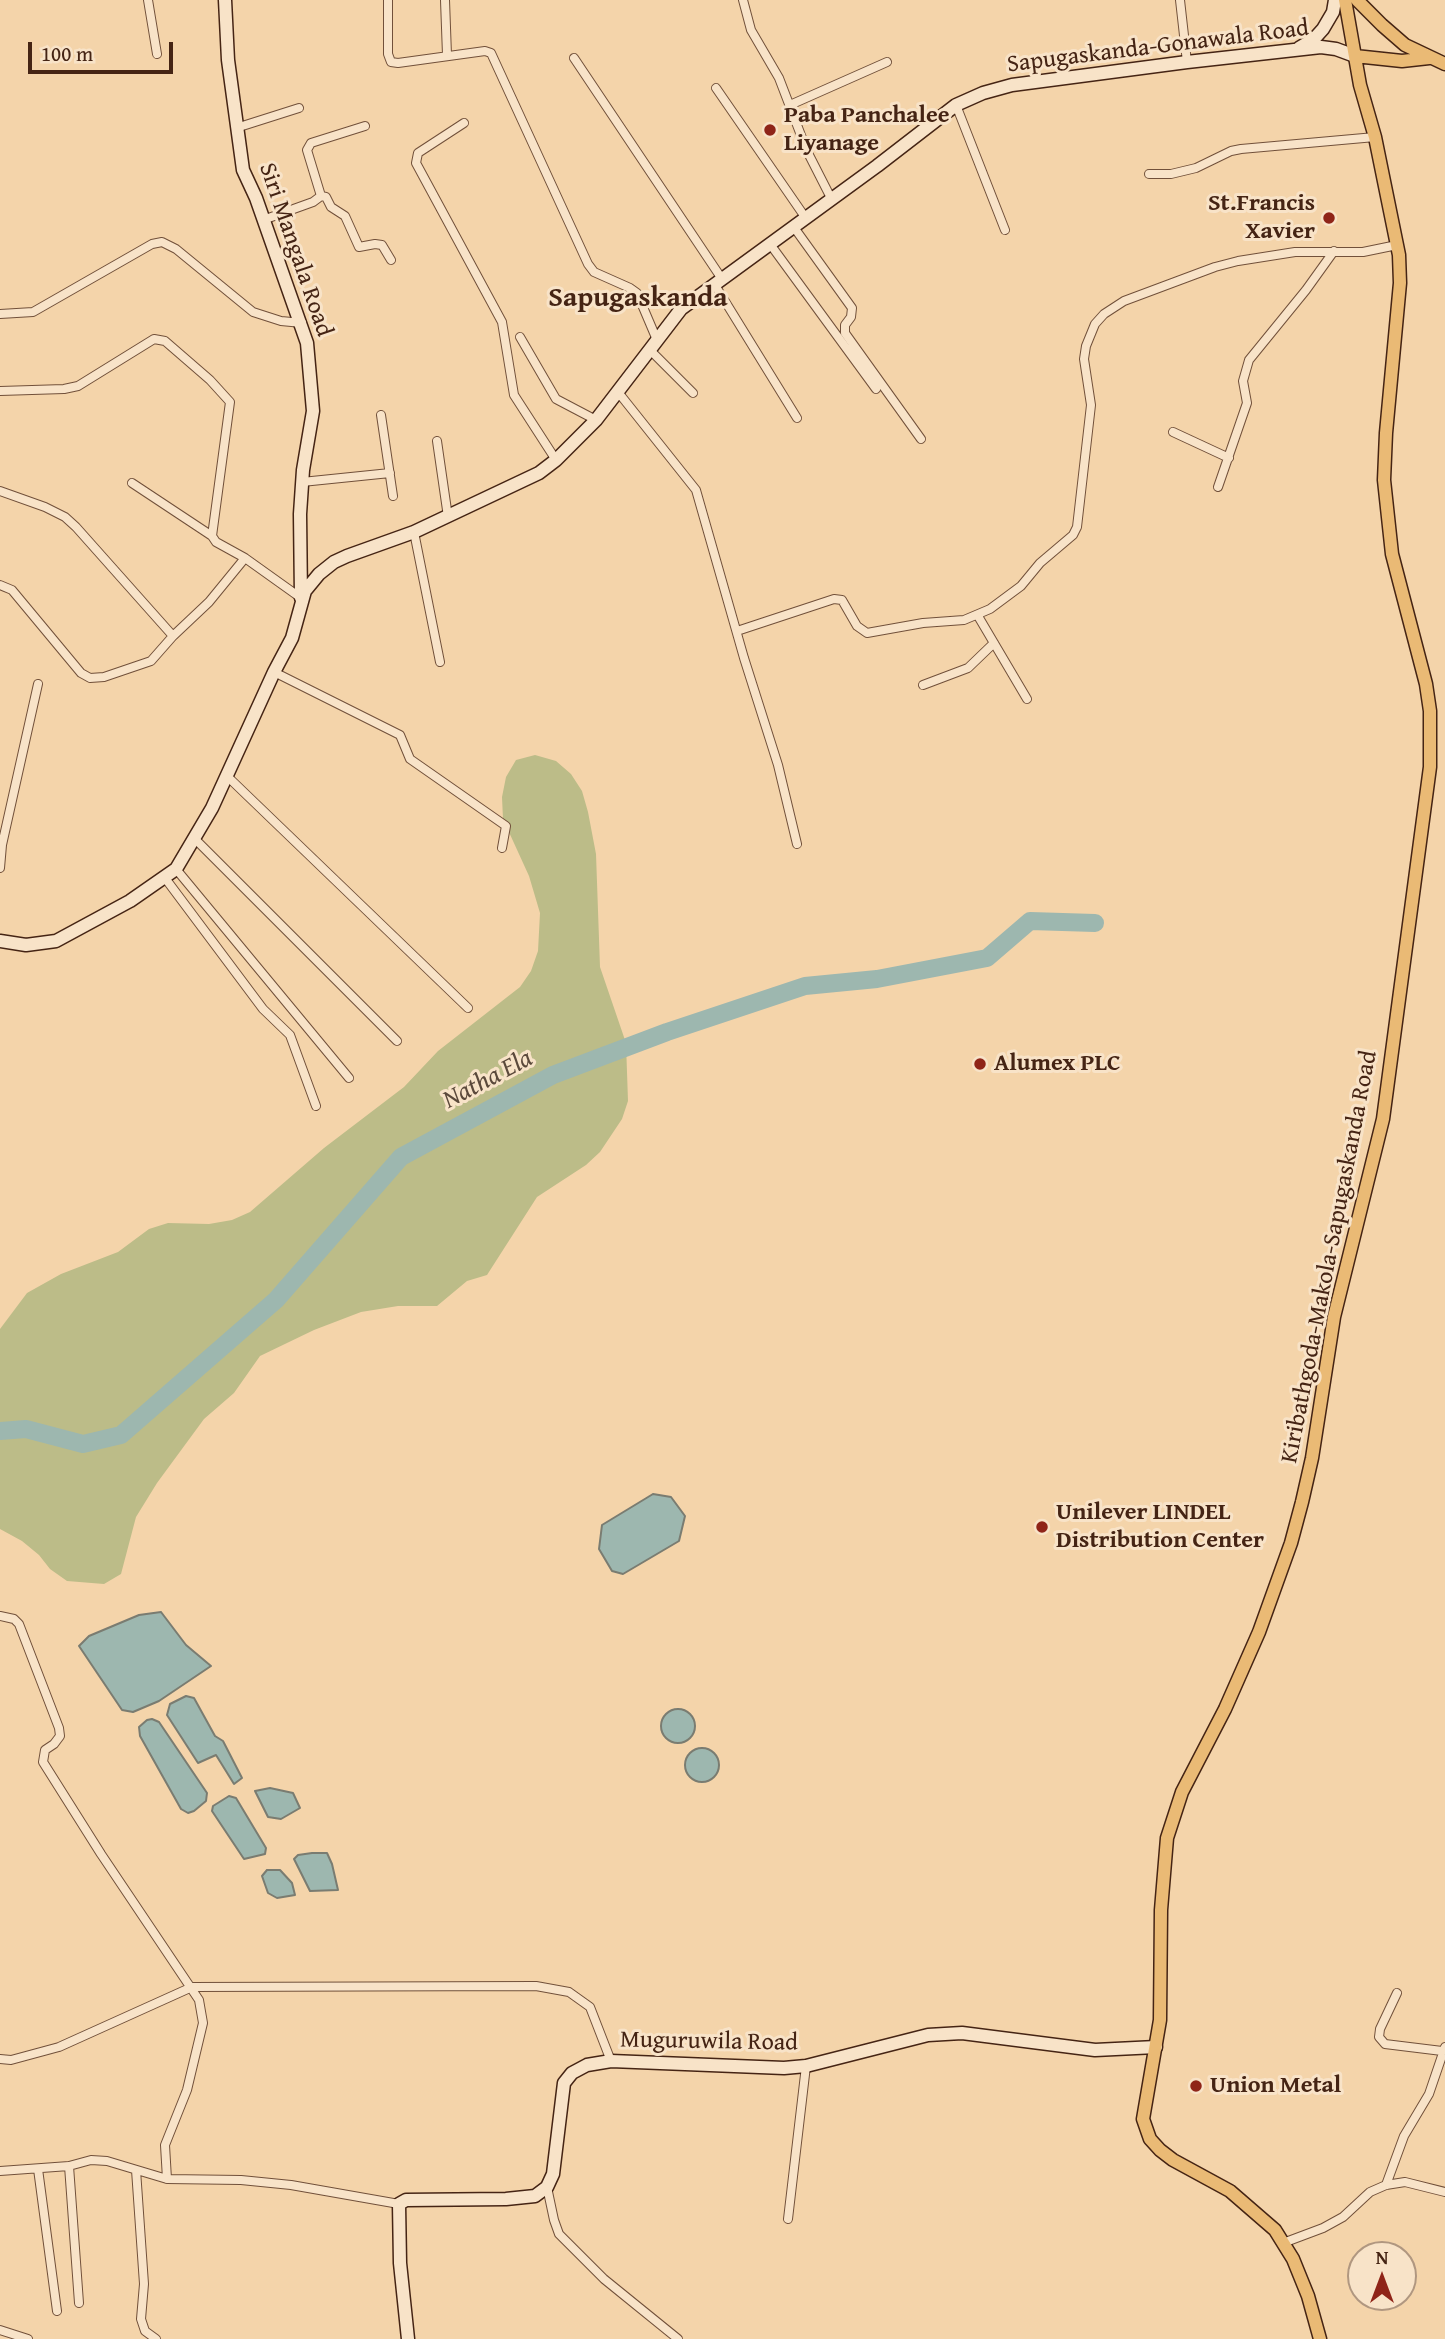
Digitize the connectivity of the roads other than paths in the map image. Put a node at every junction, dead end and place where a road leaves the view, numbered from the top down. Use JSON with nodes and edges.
{"nodes":[{"id":1,"x":148,"y":0,"type":"edge"},
{"id":2,"x":225,"y":0,"type":"edge"},
{"id":3,"x":388,"y":0,"type":"edge"},
{"id":4,"x":445,"y":0,"type":"edge"},
{"id":5,"x":743,"y":0,"type":"edge"},
{"id":6,"x":1180,"y":0,"type":"edge"},
{"id":7,"x":1335,"y":0,"type":"edge"},
{"id":8,"x":1345,"y":0,"type":"edge"},
{"id":9,"x":1357,"y":0,"type":"edge"},
{"id":10,"x":1292,"y":50,"type":"junction"},
{"id":11,"x":157,"y":54,"type":"dead end"},
{"id":12,"x":447,"y":55,"type":"junction"},
{"id":13,"x":1355,"y":56,"type":"junction"},
{"id":14,"x":574,"y":58,"type":"dead end"},
{"id":15,"x":1429,"y":58,"type":"junction"},
{"id":16,"x":887,"y":62,"type":"dead end"},
{"id":17,"x":1186,"y":62,"type":"junction"},
{"id":18,"x":1445,"y":64,"type":"edge"},
{"id":19,"x":716,"y":89,"type":"dead end"},
{"id":20,"x":790,"y":105,"type":"junction"},
{"id":21,"x":956,"y":105,"type":"junction"},
{"id":22,"x":299,"y":108,"type":"dead end"},
{"id":23,"x":464,"y":123,"type":"dead end"},
{"id":24,"x":365,"y":126,"type":"dead end"},
{"id":25,"x":236,"y":128,"type":"junction"},
{"id":26,"x":1375,"y":137,"type":"junction"},
{"id":27,"x":1149,"y":174,"type":"dead end"},
{"id":28,"x":321,"y":196,"type":"junction"},
{"id":29,"x":831,"y":198,"type":"junction"},
{"id":30,"x":805,"y":217,"type":"junction"},
{"id":31,"x":263,"y":220,"type":"junction"},
{"id":32,"x":793,"y":226,"type":"junction"},
{"id":33,"x":1005,"y":230,"type":"dead end"},
{"id":34,"x":770,"y":244,"type":"junction"},
{"id":35,"x":1397,"y":245,"type":"junction"},
{"id":36,"x":1334,"y":251,"type":"junction"},
{"id":37,"x":391,"y":260,"type":"dead end"},
{"id":38,"x":719,"y":282,"type":"junction"},
{"id":39,"x":0,"y":314,"type":"edge"},
{"id":40,"x":302,"y":323,"type":"junction"},
{"id":41,"x":520,"y":337,"type":"dead end"},
{"id":42,"x":653,"y":344,"type":"junction"},
{"id":43,"x":876,"y":389,"type":"dead end"},
{"id":44,"x":0,"y":391,"type":"edge"},
{"id":45,"x":618,"y":392,"type":"junction"},
{"id":46,"x":693,"y":393,"type":"dead end"},
{"id":47,"x":380,"y":415,"type":"dead end"},
{"id":48,"x":797,"y":418,"type":"dead end"},
{"id":49,"x":596,"y":420,"type":"junction"},
{"id":50,"x":1173,"y":432,"type":"dead end"},
{"id":51,"x":921,"y":439,"type":"dead end"},
{"id":52,"x":437,"y":441,"type":"dead end"},
{"id":53,"x":1228,"y":458,"type":"junction"},
{"id":54,"x":556,"y":460,"type":"junction"},
{"id":55,"x":390,"y":473,"type":"junction"},
{"id":56,"x":302,"y":482,"type":"junction"},
{"id":57,"x":132,"y":483,"type":"dead end"},
{"id":58,"x":1218,"y":487,"type":"dead end"},
{"id":59,"x":0,"y":491,"type":"edge"},
{"id":60,"x":393,"y":496,"type":"dead end"},
{"id":61,"x":448,"y":517,"type":"junction"},
{"id":62,"x":414,"y":532,"type":"junction"},
{"id":63,"x":212,"y":536,"type":"junction"},
{"id":64,"x":245,"y":558,"type":"junction"},
{"id":65,"x":0,"y":585,"type":"edge"},
{"id":66,"x":301,"y":598,"type":"junction"},
{"id":67,"x":978,"y":616,"type":"junction"},
{"id":68,"x":737,"y":631,"type":"junction"},
{"id":69,"x":173,"y":636,"type":"junction"},
{"id":70,"x":994,"y":643,"type":"junction"},
{"id":71,"x":440,"y":662,"type":"dead end"},
{"id":72,"x":274,"y":671,"type":"junction"},
{"id":73,"x":38,"y":684,"type":"dead end"},
{"id":74,"x":923,"y":685,"type":"dead end"},
{"id":75,"x":1027,"y":699,"type":"dead end"},
{"id":76,"x":228,"y":777,"type":"junction"},
{"id":77,"x":195,"y":839,"type":"junction"},
{"id":78,"x":797,"y":844,"type":"dead end"},
{"id":79,"x":502,"y":848,"type":"dead end"},
{"id":80,"x":0,"y":868,"type":"edge"},
{"id":81,"x":176,"y":869,"type":"junction"},
{"id":82,"x":165,"y":878,"type":"junction"},
{"id":83,"x":0,"y":941,"type":"edge"},
{"id":84,"x":468,"y":1008,"type":"dead end"},
{"id":85,"x":397,"y":1041,"type":"dead end"},
{"id":86,"x":349,"y":1078,"type":"dead end"},
{"id":87,"x":316,"y":1106,"type":"dead end"},
{"id":88,"x":0,"y":1616,"type":"edge"},
{"id":89,"x":192,"y":1987,"type":"junction"},
{"id":90,"x":1397,"y":1993,"type":"dead end"},
{"id":91,"x":1156,"y":2047,"type":"junction"},
{"id":92,"x":1444,"y":2049,"type":"edge"},
{"id":93,"x":0,"y":2059,"type":"edge"},
{"id":94,"x":611,"y":2062,"type":"junction"},
{"id":95,"x":806,"y":2066,"type":"junction"},
{"id":96,"x":1441,"y":2072,"type":"edge"},
{"id":97,"x":69,"y":2166,"type":"junction"},
{"id":98,"x":38,"y":2169,"type":"junction"},
{"id":99,"x":136,"y":2170,"type":"junction"},
{"id":100,"x":0,"y":2171,"type":"edge"},
{"id":101,"x":167,"y":2179,"type":"junction"},
{"id":102,"x":1386,"y":2185,"type":"junction"},
{"id":103,"x":547,"y":2187,"type":"junction"},
{"id":104,"x":1445,"y":2192,"type":"edge"},
{"id":105,"x":399,"y":2204,"type":"junction"},
{"id":106,"x":788,"y":2219,"type":"dead end"},
{"id":107,"x":1283,"y":2243,"type":"junction"},
{"id":108,"x":79,"y":2303,"type":"dead end"},
{"id":109,"x":57,"y":2311,"type":"dead end"},
{"id":110,"x":0,"y":2330,"type":"edge"},
{"id":111,"x":28,"y":2339,"type":"edge"},
{"id":112,"x":156,"y":2339,"type":"edge"},
{"id":113,"x":408,"y":2339,"type":"edge"},
{"id":114,"x":678,"y":2339,"type":"edge"},
{"id":115,"x":1320,"y":2339,"type":"edge"}],
"edges":[{"from":1,"to":11,"type":"street"},
{"from":2,"to":25,"type":"street","name":"Siri Mangala Road"},
{"from":3,"to":12,"type":"street"},
{"from":4,"to":12,"type":"street"},
{"from":5,"to":20,"type":"street"},
{"from":6,"to":17,"type":"street"},
{"from":7,"to":10,"type":"street"},
{"from":8,"to":13,"type":"main road","name":"Kiribathgoda-Makola-Sapugaskanda Road"},
{"from":9,"to":15,"type":"main road"},
{"from":10,"to":13,"type":"street","name":"Sapugaskanda-Gonawala Road"},
{"from":10,"to":17,"type":"street","name":"Sapugaskanda-Gonawala Road"},
{"from":12,"to":42,"type":"street"},
{"from":13,"to":15,"type":"main road"},
{"from":13,"to":26,"type":"main road","name":"Kiribathgoda-Makola-Sapugaskanda Road"},
{"from":14,"to":38,"type":"street"},
{"from":15,"to":18,"type":"main road"},
{"from":16,"to":20,"type":"street"},
{"from":17,"to":21,"type":"street","name":"Sapugaskanda-Gonawala Road"},
{"from":19,"to":30,"type":"street"},
{"from":20,"to":29,"type":"street"},
{"from":21,"to":29,"type":"street","name":"Sapugaskanda-Gonawala Road"},
{"from":21,"to":33,"type":"street"},
{"from":22,"to":25,"type":"street"},
{"from":23,"to":54,"type":"street"},
{"from":24,"to":28,"type":"street"},
{"from":25,"to":31,"type":"street","name":"Siri Mangala Road"},
{"from":26,"to":27,"type":"street"},
{"from":26,"to":35,"type":"main road","name":"Kiribathgoda-Makola-Sapugaskanda Road"},
{"from":28,"to":31,"type":"street"},
{"from":28,"to":37,"type":"street"},
{"from":29,"to":30,"type":"street","name":"Sapugaskanda-Gonawala Road"},
{"from":30,"to":32,"type":"street","name":"Sapugaskanda-Gonawala Road"},
{"from":31,"to":40,"type":"street","name":"Siri Mangala Road"},
{"from":32,"to":34,"type":"street","name":"Sapugaskanda-Gonawala Road"},
{"from":32,"to":51,"type":"street"},
{"from":34,"to":38,"type":"street","name":"Sapugaskanda-Gonawala Road"},
{"from":34,"to":43,"type":"street"},
{"from":35,"to":36,"type":"street"},
{"from":35,"to":91,"type":"main road","name":"Kiribathgoda-Makola-Sapugaskanda Road"},
{"from":36,"to":53,"type":"street"},
{"from":36,"to":67,"type":"street"},
{"from":38,"to":42,"type":"street","name":"Sapugaskanda-Gonawala Road"},
{"from":38,"to":48,"type":"street"},
{"from":39,"to":40,"type":"street"},
{"from":40,"to":56,"type":"street","name":"Siri Mangala Road"},
{"from":41,"to":49,"type":"street"},
{"from":42,"to":45,"type":"street","name":"Sapugaskanda-Gonawala Road"},
{"from":42,"to":46,"type":"street"},
{"from":44,"to":63,"type":"street"},
{"from":45,"to":49,"type":"street","name":"Sapugaskanda-Gonawala Road"},
{"from":45,"to":68,"type":"street"},
{"from":47,"to":55,"type":"street"},
{"from":49,"to":54,"type":"street","name":"Sapugaskanda-Gonawala Road"},
{"from":50,"to":53,"type":"street"},
{"from":52,"to":61,"type":"street"},
{"from":53,"to":58,"type":"street"},
{"from":54,"to":61,"type":"street","name":"Sapugaskanda-Gonawala Road"},
{"from":55,"to":56,"type":"street"},
{"from":55,"to":60,"type":"street"},
{"from":56,"to":66,"type":"street","name":"Siri Mangala Road"},
{"from":57,"to":63,"type":"street"},
{"from":59,"to":69,"type":"street"},
{"from":61,"to":62,"type":"street","name":"Sapugaskanda-Gonawala Road"},
{"from":62,"to":66,"type":"street","name":"Sapugaskanda-Gonawala Road"},
{"from":62,"to":71,"type":"street"},
{"from":63,"to":64,"type":"street"},
{"from":64,"to":66,"type":"street"},
{"from":64,"to":69,"type":"street"},
{"from":65,"to":69,"type":"street"},
{"from":66,"to":72,"type":"street","name":"Sapugaskanda-Gonawala Road"},
{"from":67,"to":68,"type":"street"},
{"from":67,"to":70,"type":"street"},
{"from":68,"to":78,"type":"street"},
{"from":70,"to":74,"type":"street"},
{"from":70,"to":75,"type":"street"},
{"from":72,"to":76,"type":"street","name":"Sapugaskanda-Gonawala Road"},
{"from":72,"to":79,"type":"street"},
{"from":73,"to":80,"type":"street"},
{"from":76,"to":77,"type":"street","name":"Sapugaskanda-Gonawala Road"},
{"from":76,"to":84,"type":"street"},
{"from":77,"to":81,"type":"street","name":"Sapugaskanda-Gonawala Road"},
{"from":77,"to":85,"type":"street"},
{"from":81,"to":82,"type":"street","name":"Sapugaskanda-Gonawala Road"},
{"from":81,"to":86,"type":"street"},
{"from":82,"to":83,"type":"street","name":"Sapugaskanda-Gonawala Road"},
{"from":82,"to":87,"type":"street"},
{"from":88,"to":89,"type":"street"},
{"from":89,"to":93,"type":"street"},
{"from":89,"to":94,"type":"street"},
{"from":89,"to":101,"type":"street"},
{"from":90,"to":92,"type":"street"},
{"from":91,"to":95,"type":"street","name":"Muguruwila Road"},
{"from":91,"to":107,"type":"main road","name":"Kiribathgoda-Makola-Sapugaskanda Road"},
{"from":92,"to":96,"type":"street"},
{"from":94,"to":95,"type":"street","name":"Muguruwila Road"},
{"from":94,"to":103,"type":"street","name":"Muguruwila Road"},
{"from":95,"to":106,"type":"street"},
{"from":96,"to":102,"type":"street"},
{"from":97,"to":98,"type":"street"},
{"from":97,"to":99,"type":"street"},
{"from":97,"to":108,"type":"street"},
{"from":98,"to":100,"type":"street"},
{"from":98,"to":109,"type":"street"},
{"from":99,"to":101,"type":"street"},
{"from":99,"to":112,"type":"street"},
{"from":101,"to":105,"type":"street"},
{"from":102,"to":104,"type":"street"},
{"from":102,"to":107,"type":"street"},
{"from":103,"to":105,"type":"street"},
{"from":103,"to":114,"type":"street"},
{"from":105,"to":113,"type":"street"},
{"from":107,"to":115,"type":"main road","name":"Kiribathgoda-Makola-Sapugaskanda Road"},
{"from":110,"to":111,"type":"street"}]}
